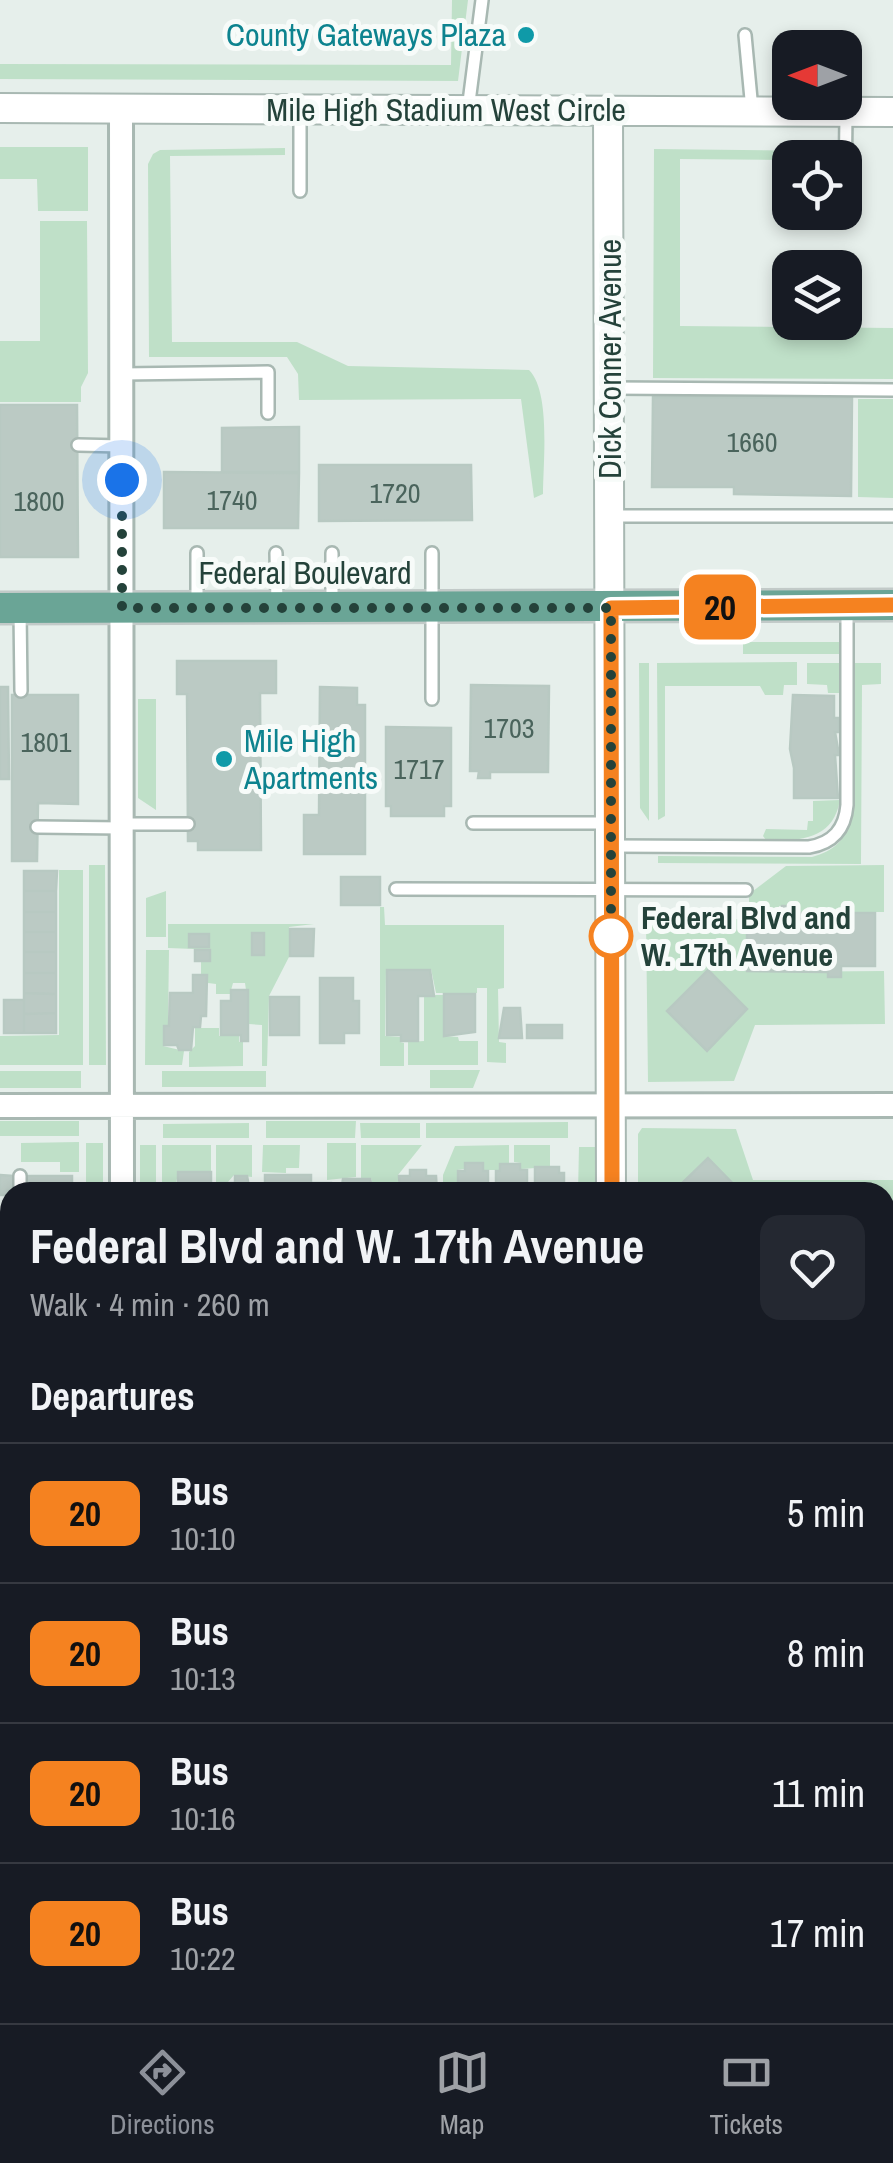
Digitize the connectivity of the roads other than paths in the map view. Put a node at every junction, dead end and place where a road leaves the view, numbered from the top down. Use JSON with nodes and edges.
{"nodes":[{"id":1,"x":482,"y":0,"type":"edge"},
{"id":2,"x":744,"y":35,"type":"dead end"},
{"id":3,"x":0,"y":108,"type":"edge"},
{"id":4,"x":121,"y":109,"type":"junction"},
{"id":5,"x":300,"y":110,"type":"junction"},
{"id":6,"x":468,"y":110,"type":"junction"},
{"id":7,"x":608,"y":111,"type":"junction"},
{"id":8,"x":752,"y":112,"type":"junction"},
{"id":9,"x":772,"y":112,"type":"edge"},
{"id":10,"x":862,"y":112,"type":"edge"},
{"id":11,"x":893,"y":112,"type":"edge"},
{"id":12,"x":300,"y":190,"type":"dead end"},
{"id":13,"x":122,"y":374,"type":"junction"},
{"id":14,"x":610,"y":388,"type":"junction"},
{"id":15,"x":893,"y":390,"type":"edge"},
{"id":16,"x":268,"y":413,"type":"dead end"},
{"id":17,"x":78,"y":445,"type":"dead end"},
{"id":18,"x":122,"y":446,"type":"junction"},
{"id":19,"x":610,"y":516,"type":"junction"},
{"id":20,"x":893,"y":516,"type":"edge"},
{"id":21,"x":432,"y":552,"type":"dead end"},
{"id":22,"x":197,"y":553,"type":"dead end"},
{"id":23,"x":276,"y":553,"type":"dead end"},
{"id":24,"x":332,"y":553,"type":"dead end"},
{"id":25,"x":893,"y":605,"type":"edge"},
{"id":26,"x":848,"y":606,"type":"junction"},
{"id":27,"x":10,"y":608,"type":"edge"},
{"id":28,"x":122,"y":608,"type":"junction"},
{"id":29,"x":197,"y":608,"type":"junction"},
{"id":30,"x":277,"y":608,"type":"junction"},
{"id":31,"x":332,"y":608,"type":"junction"},
{"id":32,"x":432,"y":608,"type":"junction"},
{"id":33,"x":611,"y":608,"type":"junction"},
{"id":34,"x":21,"y":691,"type":"dead end"},
{"id":35,"x":432,"y":700,"type":"dead end"},
{"id":36,"x":473,"y":823,"type":"dead end"},
{"id":37,"x":188,"y":824,"type":"dead end"},
{"id":38,"x":122,"y":826,"type":"junction"},
{"id":39,"x":37,"y":828,"type":"dead end"},
{"id":40,"x":611,"y":834,"type":"junction"},
{"id":41,"x":396,"y":889,"type":"dead end"},
{"id":42,"x":611,"y":890,"type":"junction"},
{"id":43,"x":746,"y":890,"type":"dead end"},
{"id":44,"x":893,"y":1104,"type":"edge"},
{"id":45,"x":611,"y":1105,"type":"junction"},
{"id":46,"x":0,"y":1106,"type":"edge"},
{"id":47,"x":122,"y":1106,"type":"junction"},
{"id":48,"x":20,"y":1176,"type":"dead end"},
{"id":49,"x":20,"y":1182,"type":"edge"},
{"id":50,"x":122,"y":1182,"type":"edge"},
{"id":51,"x":612,"y":1182,"type":"edge"}],
"edges":[{"from":1,"to":6,"type":"lane"},
{"from":2,"to":8,"type":"lane"},
{"from":3,"to":4,"type":"street","name":"Mile High Stadium West Circle"},
{"from":4,"to":5,"type":"street","name":"Mile High Stadium West Circle"},
{"from":4,"to":13,"type":"street"},
{"from":5,"to":6,"type":"street","name":"Mile High Stadium West Circle"},
{"from":5,"to":12,"type":"lane"},
{"from":6,"to":7,"type":"street","name":"Mile High Stadium West Circle"},
{"from":7,"to":8,"type":"street","name":"Mile High Stadium West Circle"},
{"from":7,"to":14,"type":"street","name":"Dick Conner Avenue"},
{"from":8,"to":9,"type":"street","name":"Mile High Stadium West Circle"},
{"from":10,"to":11,"type":"street","name":"Mile High Stadium West Circle"},
{"from":13,"to":16,"type":"lane"},
{"from":13,"to":18,"type":"street"},
{"from":14,"to":15,"type":"lane"},
{"from":14,"to":19,"type":"street","name":"Dick Conner Avenue"},
{"from":17,"to":18,"type":"lane"},
{"from":18,"to":28,"type":"street"},
{"from":19,"to":20,"type":"lane"},
{"from":19,"to":33,"type":"street","name":"Dick Conner Avenue"},
{"from":21,"to":32,"type":"lane"},
{"from":22,"to":29,"type":"lane"},
{"from":23,"to":30,"type":"lane"},
{"from":24,"to":31,"type":"lane"},
{"from":25,"to":26,"type":"main road","name":"Federal Boulevard"},
{"from":26,"to":33,"type":"main road","name":"Federal Boulevard"},
{"from":26,"to":40,"type":"lane"},
{"from":27,"to":28,"type":"main road","name":"Federal Boulevard"},
{"from":27,"to":34,"type":"lane"},
{"from":28,"to":29,"type":"main road","name":"Federal Boulevard"},
{"from":28,"to":38,"type":"street"},
{"from":29,"to":30,"type":"main road","name":"Federal Boulevard"},
{"from":30,"to":31,"type":"main road","name":"Federal Boulevard"},
{"from":31,"to":32,"type":"main road","name":"Federal Boulevard"},
{"from":32,"to":33,"type":"main road","name":"Federal Boulevard"},
{"from":32,"to":35,"type":"lane"},
{"from":33,"to":40,"type":"street","name":"Dick Conner Avenue"},
{"from":36,"to":40,"type":"lane"},
{"from":37,"to":38,"type":"lane"},
{"from":38,"to":39,"type":"lane"},
{"from":38,"to":47,"type":"street"},
{"from":40,"to":42,"type":"street","name":"Dick Conner Avenue"},
{"from":41,"to":42,"type":"lane"},
{"from":42,"to":43,"type":"lane"},
{"from":42,"to":45,"type":"street","name":"Dick Conner Avenue"},
{"from":44,"to":45,"type":"street"},
{"from":45,"to":47,"type":"street"},
{"from":45,"to":51,"type":"street","name":"Dick Conner Avenue"},
{"from":46,"to":47,"type":"street"},
{"from":47,"to":50,"type":"street"},
{"from":48,"to":49,"type":"lane"}]}
